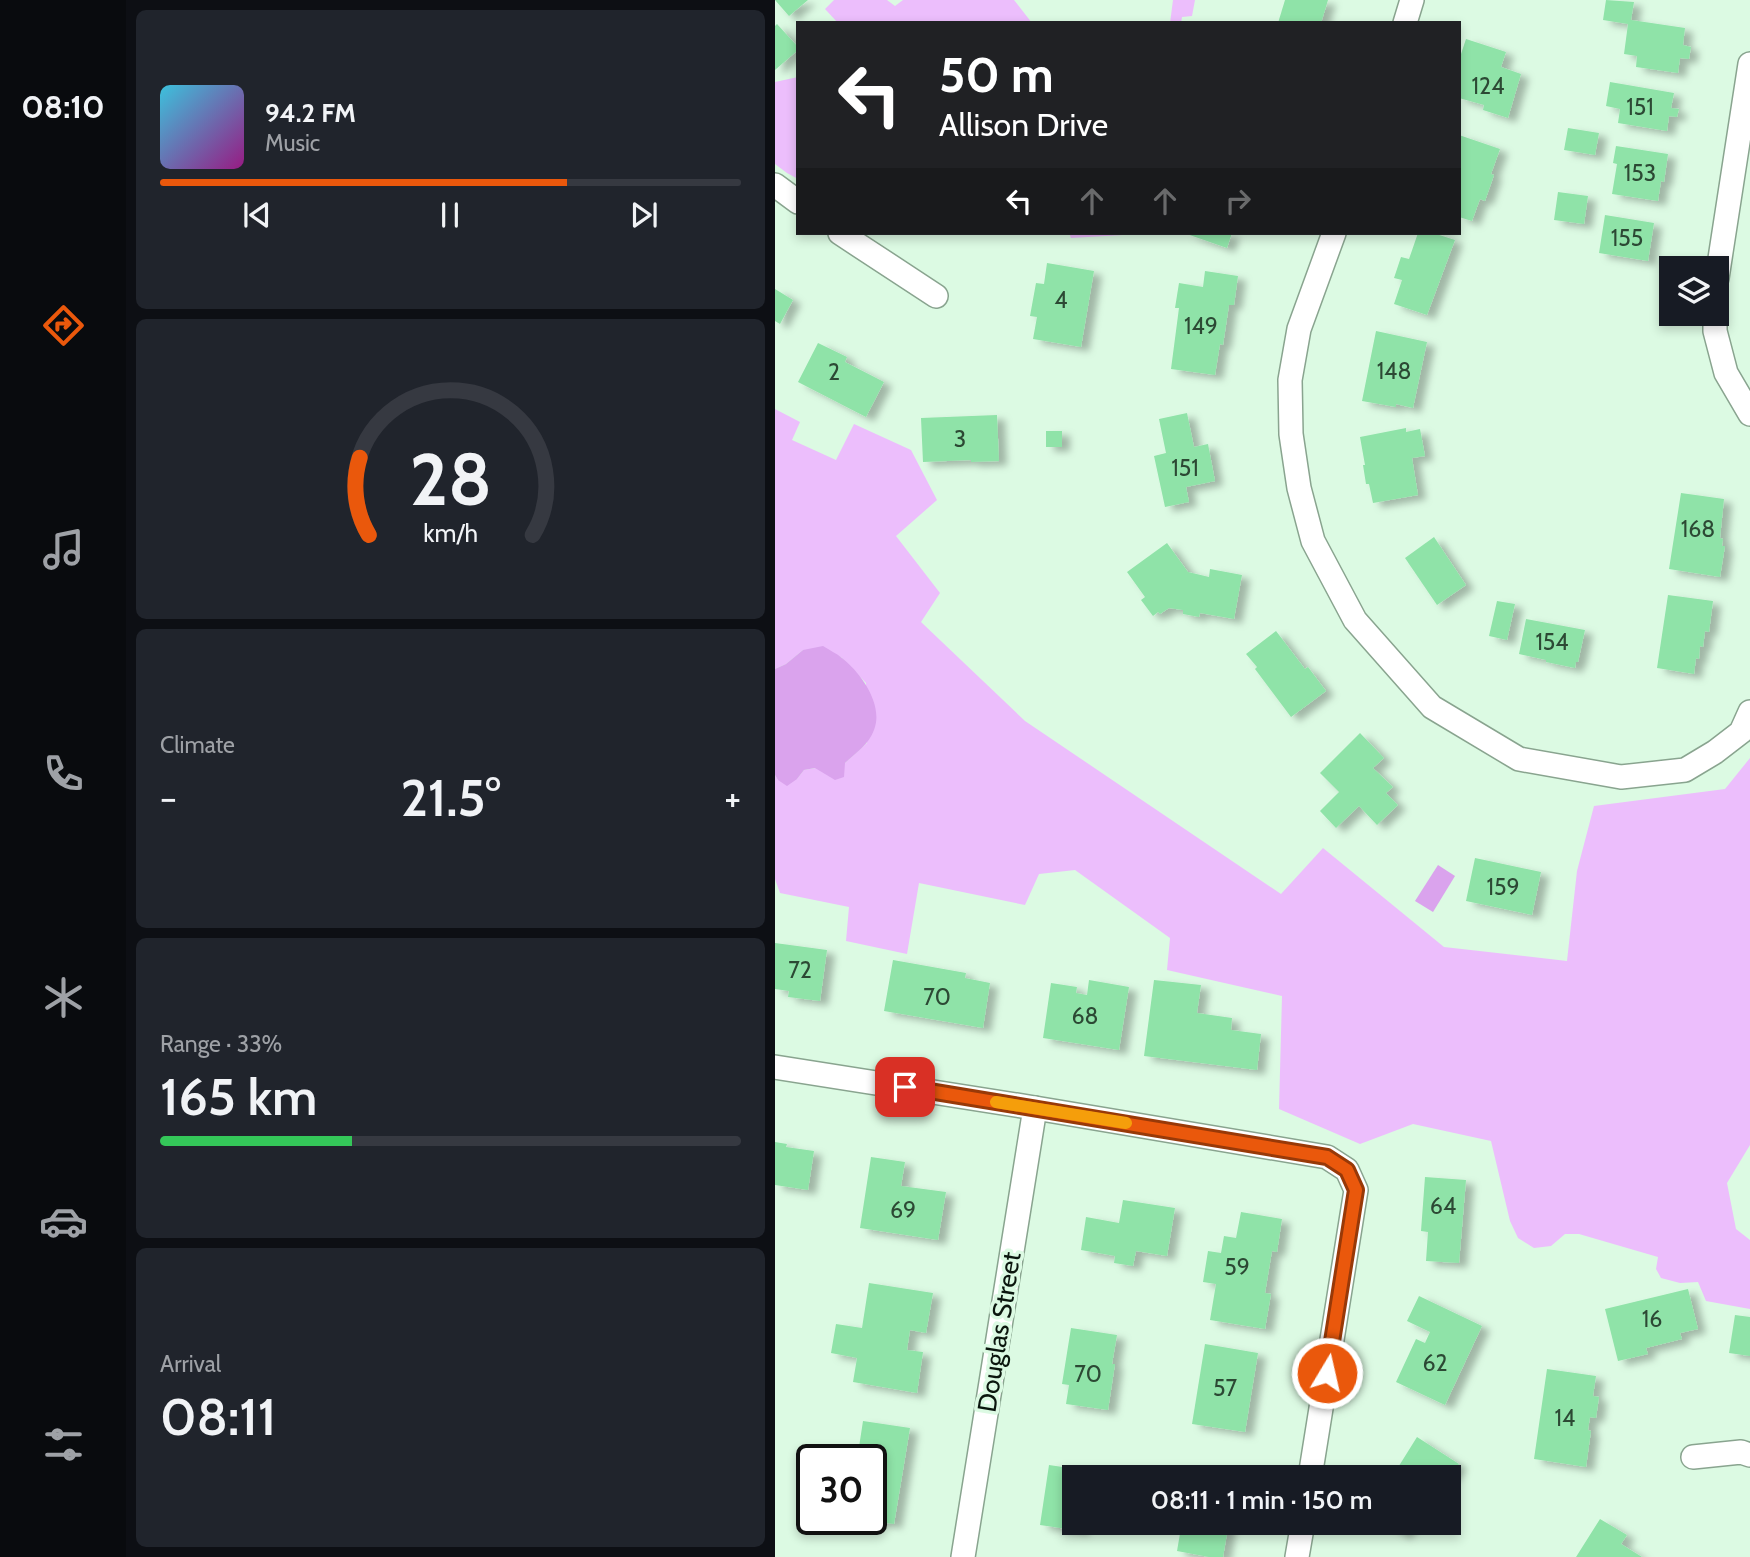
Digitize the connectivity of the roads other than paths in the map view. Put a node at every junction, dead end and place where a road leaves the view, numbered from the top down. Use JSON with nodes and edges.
{"nodes":[{"id":1,"x":1412,"y":0,"type":"edge"},
{"id":2,"x":1406,"y":21,"type":"edge"},
{"id":3,"x":1750,"y":64,"type":"edge"},
{"id":4,"x":775,"y":185,"type":"edge"},
{"id":5,"x":796,"y":201,"type":"edge"},
{"id":6,"x":843,"y":235,"type":"edge"},
{"id":7,"x":1333,"y":235,"type":"edge"},
{"id":8,"x":1720,"y":256,"type":"edge"},
{"id":9,"x":936,"y":296,"type":"dead end"},
{"id":10,"x":1715,"y":326,"type":"edge"},
{"id":11,"x":1750,"y":414,"type":"edge"},
{"id":12,"x":1750,"y":712,"type":"edge"},
{"id":13,"x":775,"y":1066,"type":"edge"},
{"id":14,"x":1035,"y":1108,"type":"junction"},
{"id":15,"x":1750,"y":1455,"type":"edge"},
{"id":16,"x":1693,"y":1457,"type":"dead end"},
{"id":17,"x":1312,"y":1465,"type":"edge"},
{"id":18,"x":1301,"y":1535,"type":"edge"},
{"id":19,"x":963,"y":1557,"type":"edge"},
{"id":20,"x":1297,"y":1557,"type":"edge"}],
"edges":[{"from":1,"to":2,"type":"street"},
{"from":3,"to":8,"type":"street"},
{"from":4,"to":5,"type":"street"},
{"from":6,"to":9,"type":"street"},
{"from":7,"to":12,"type":"street"},
{"from":10,"to":11,"type":"street"},
{"from":13,"to":14,"type":"street"},
{"from":14,"to":17,"type":"street"},
{"from":14,"to":19,"type":"street","name":"Douglas Street"},
{"from":15,"to":16,"type":"street"},
{"from":18,"to":20,"type":"street"}]}
